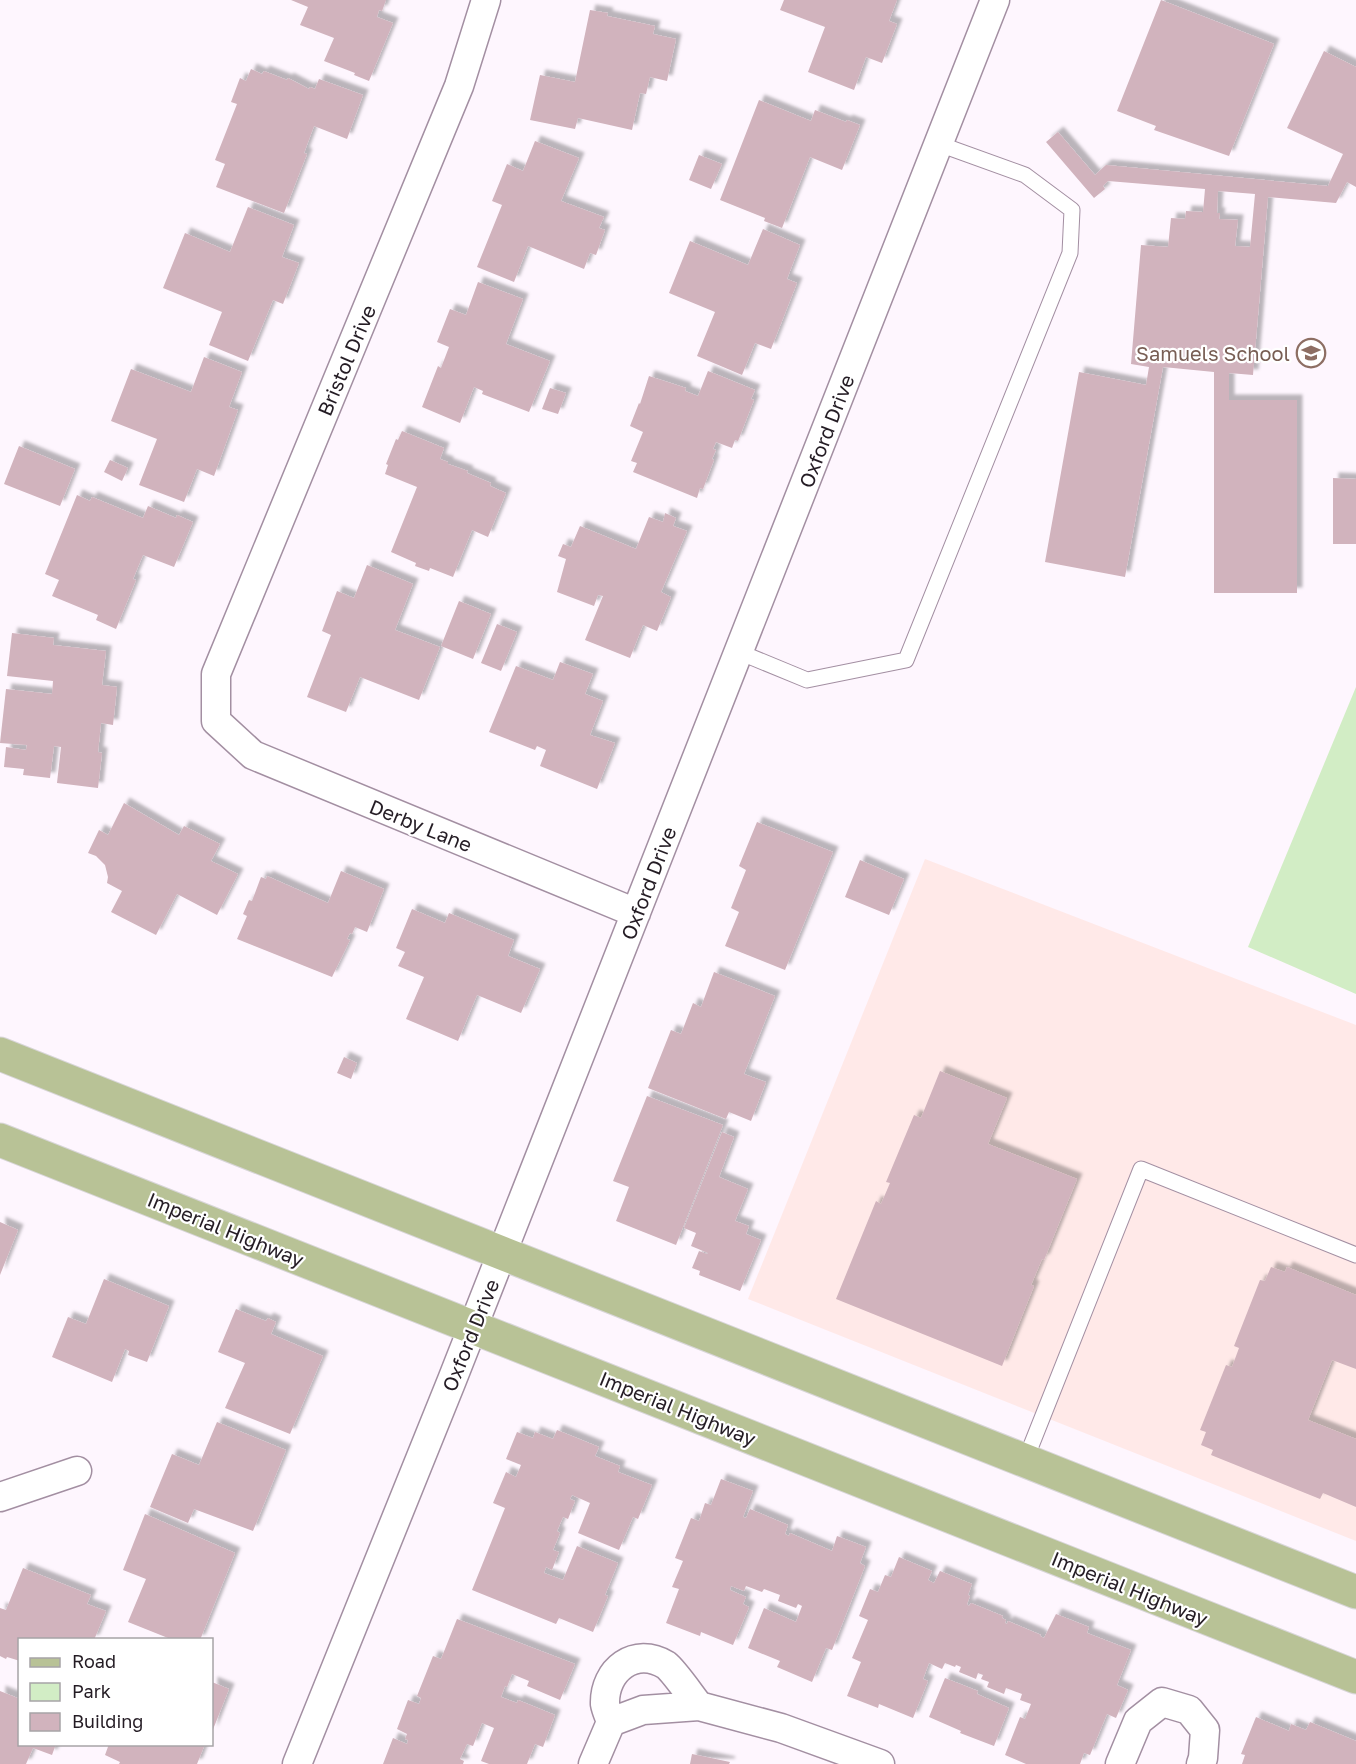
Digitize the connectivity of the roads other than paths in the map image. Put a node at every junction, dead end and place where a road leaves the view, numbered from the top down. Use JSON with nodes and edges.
{"nodes":[{"id":1,"x":486,"y":0,"type":"edge"},
{"id":2,"x":995,"y":0,"type":"edge"},
{"id":3,"x":939,"y":144,"type":"junction"},
{"id":4,"x":739,"y":652,"type":"junction"},
{"id":5,"x":216,"y":721,"type":"joint"},
{"id":6,"x":636,"y":913,"type":"junction"},
{"id":7,"x":0,"y":1054,"type":"edge"},
{"id":8,"x":0,"y":1140,"type":"edge"},
{"id":9,"x":502,"y":1253,"type":"junction"},
{"id":10,"x":1356,"y":1255,"type":"edge"},
{"id":11,"x":473,"y":1328,"type":"junction"},
{"id":12,"x":1025,"y":1461,"type":"junction"},
{"id":13,"x":77,"y":1471,"type":"dead end"},
{"id":14,"x":0,"y":1497,"type":"edge"},
{"id":15,"x":1356,"y":1592,"type":"edge"},
{"id":16,"x":1356,"y":1677,"type":"edge"},
{"id":17,"x":699,"y":1706,"type":"junction"},
{"id":18,"x":611,"y":1722,"type":"junction"},
{"id":19,"x":297,"y":1764,"type":"edge"},
{"id":20,"x":592,"y":1764,"type":"edge"},
{"id":21,"x":880,"y":1764,"type":"edge"},
{"id":22,"x":1120,"y":1764,"type":"edge"},
{"id":23,"x":1201,"y":1764,"type":"edge"}],
"edges":[{"from":1,"to":5,"type":"street","name":"Bristol Drive"},
{"from":2,"to":3,"type":"street","name":"Oxford Drive"},
{"from":3,"to":4,"type":"street","name":"Oxford Drive"},
{"from":3,"to":4,"type":"lane"},
{"from":4,"to":6,"type":"street","name":"Oxford Drive"},
{"from":5,"to":6,"type":"street","name":"Derby Lane"},
{"from":6,"to":9,"type":"street","name":"Oxford Drive"},
{"from":7,"to":9,"type":"main road"},
{"from":8,"to":11,"type":"main road","name":"Imperial Highway"},
{"from":9,"to":11,"type":"street","name":"Oxford Drive"},
{"from":9,"to":12,"type":"main road"},
{"from":10,"to":12,"type":"lane"},
{"from":11,"to":16,"type":"main road","name":"Imperial Highway"},
{"from":11,"to":19,"type":"street","name":"Oxford Drive"},
{"from":12,"to":15,"type":"main road"},
{"from":13,"to":14,"type":"street"},
{"from":17,"to":18,"type":"street"},
{"from":17,"to":18,"type":"street"},
{"from":17,"to":21,"type":"street"},
{"from":18,"to":20,"type":"street"},
{"from":22,"to":23,"type":"street"}]}
